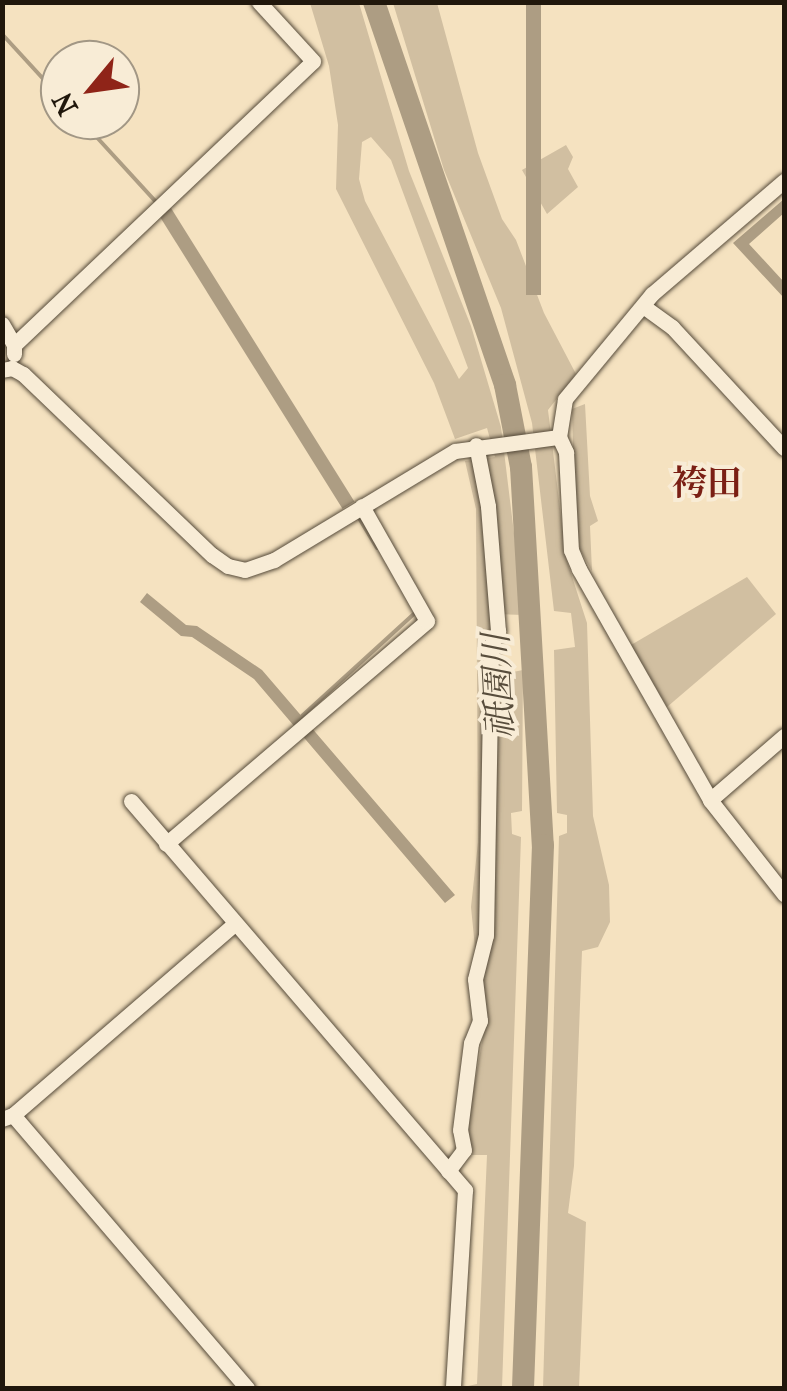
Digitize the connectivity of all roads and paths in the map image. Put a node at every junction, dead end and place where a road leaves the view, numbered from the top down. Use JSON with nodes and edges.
{"nodes":[{"id":1,"x":259,"y":2,"type":"edge"},
{"id":2,"x":784,"y":182,"type":"edge"},
{"id":3,"x":643,"y":306,"type":"junction"},
{"id":4,"x":2,"y":324,"type":"edge"},
{"id":5,"x":14,"y":345,"type":"junction"},
{"id":6,"x":7,"y":369,"type":"edge"},
{"id":7,"x":556,"y":436,"type":"junction"},
{"id":8,"x":476,"y":445,"type":"junction"},
{"id":9,"x":784,"y":448,"type":"edge"},
{"id":10,"x":362,"y":506,"type":"junction"},
{"id":11,"x":784,"y":736,"type":"edge"},
{"id":12,"x":710,"y":800,"type":"junction"},
{"id":13,"x":131,"y":801,"type":"dead end"},
{"id":14,"x":166,"y":844,"type":"junction"},
{"id":15,"x":784,"y":894,"type":"edge"},
{"id":16,"x":234,"y":925,"type":"junction"},
{"id":17,"x":8,"y":1117,"type":"edge"},
{"id":18,"x":448,"y":1172,"type":"junction"},
{"id":19,"x":247,"y":1388,"type":"edge"},
{"id":20,"x":453,"y":1388,"type":"edge"}],
"edges":[{"from":1,"to":5,"type":"street"},
{"from":2,"to":3,"type":"street"},
{"from":3,"to":7,"type":"street"},
{"from":3,"to":9,"type":"street"},
{"from":4,"to":5,"type":"street"},
{"from":5,"to":6,"type":"street"},
{"from":6,"to":10,"type":"street"},
{"from":7,"to":8,"type":"street"},
{"from":7,"to":12,"type":"street"},
{"from":8,"to":10,"type":"street"},
{"from":8,"to":18,"type":"street"},
{"from":10,"to":14,"type":"street"},
{"from":11,"to":12,"type":"street"},
{"from":12,"to":15,"type":"street"},
{"from":13,"to":14,"type":"street"},
{"from":14,"to":16,"type":"street"},
{"from":16,"to":17,"type":"street"},
{"from":16,"to":18,"type":"street"},
{"from":17,"to":19,"type":"street"},
{"from":18,"to":20,"type":"street"}]}
